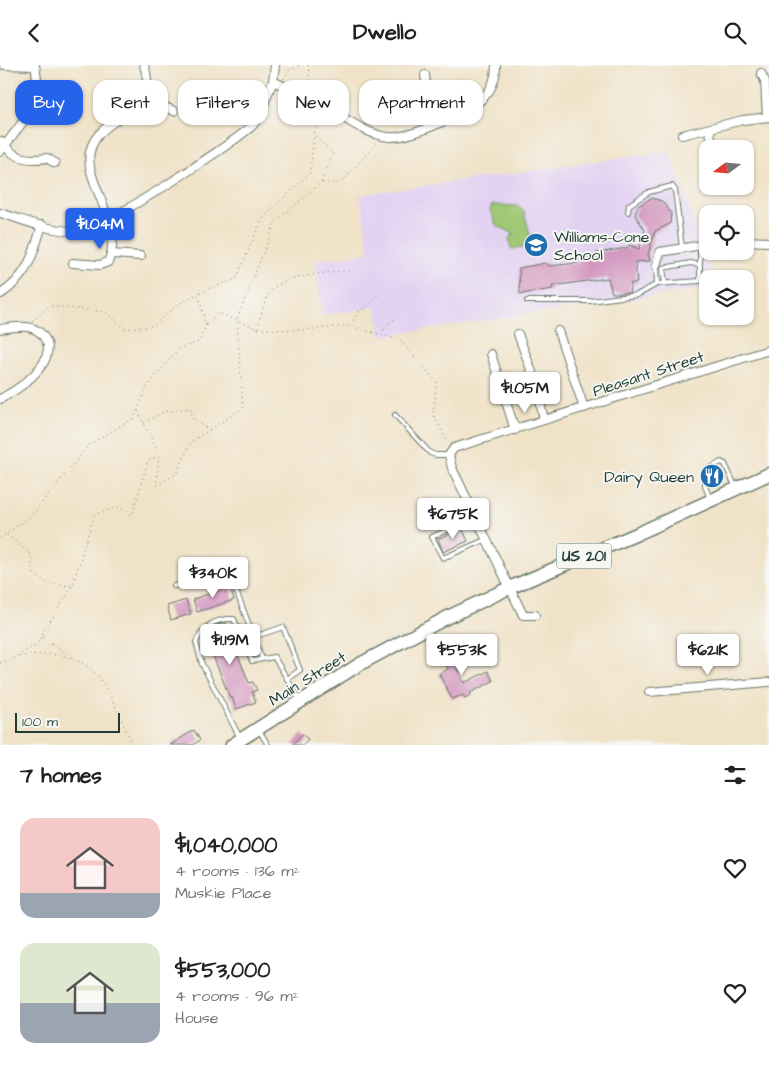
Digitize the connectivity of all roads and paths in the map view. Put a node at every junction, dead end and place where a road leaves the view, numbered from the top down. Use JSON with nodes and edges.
{"nodes":[{"id":1,"x":4,"y":65,"type":"edge"},
{"id":2,"x":35,"y":65,"type":"edge"},
{"id":3,"x":144,"y":65,"type":"edge"},
{"id":4,"x":275,"y":65,"type":"edge"},
{"id":5,"x":300,"y":65,"type":"edge"},
{"id":6,"x":308,"y":65,"type":"edge"},
{"id":7,"x":496,"y":65,"type":"edge"},
{"id":8,"x":761,"y":73,"type":"dead end"},
{"id":9,"x":425,"y":75,"type":"dead end"},
{"id":10,"x":283,"y":79,"type":"dead end"},
{"id":11,"x":146,"y":80,"type":"edge"},
{"id":12,"x":310,"y":80,"type":"edge"},
{"id":13,"x":426,"y":80,"type":"edge"},
{"id":14,"x":273,"y":81,"type":"junction"},
{"id":15,"x":278,"y":83,"type":"edge"},
{"id":16,"x":483,"y":99,"type":"edge"},
{"id":17,"x":168,"y":108,"type":"edge"},
{"id":18,"x":174,"y":111,"type":"dead end"},
{"id":19,"x":768,"y":117,"type":"edge"},
{"id":20,"x":349,"y":119,"type":"edge"},
{"id":21,"x":113,"y":125,"type":"edge"},
{"id":22,"x":317,"y":125,"type":"edge"},
{"id":23,"x":432,"y":125,"type":"edge"},
{"id":24,"x":710,"y":129,"type":"junction"},
{"id":25,"x":314,"y":135,"type":"junction"},
{"id":26,"x":682,"y":135,"type":"dead end"},
{"id":27,"x":382,"y":136,"type":"junction"},
{"id":28,"x":711,"y":140,"type":"edge"},
{"id":29,"x":3,"y":142,"type":"edge"},
{"id":30,"x":0,"y":153,"type":"edge"},
{"id":31,"x":55,"y":163,"type":"dead end"},
{"id":32,"x":321,"y":183,"type":"junction"},
{"id":33,"x":628,"y":212,"type":"dead end"},
{"id":34,"x":0,"y":213,"type":"edge"},
{"id":35,"x":108,"y":220,"type":"junction"},
{"id":36,"x":42,"y":225,"type":"junction"},
{"id":37,"x":754,"y":241,"type":"edge"},
{"id":38,"x":769,"y":242,"type":"edge"},
{"id":39,"x":699,"y":246,"type":"edge"},
{"id":40,"x":682,"y":248,"type":"junction"},
{"id":41,"x":112,"y":254,"type":"junction"},
{"id":42,"x":141,"y":256,"type":"dead end"},
{"id":43,"x":700,"y":260,"type":"edge"},
{"id":44,"x":73,"y":263,"type":"dead end"},
{"id":45,"x":699,"y":265,"type":"junction"},
{"id":46,"x":656,"y":266,"type":"joint"},
{"id":47,"x":351,"y":270,"type":"dead end"},
{"id":48,"x":665,"y":283,"type":"junction"},
{"id":49,"x":657,"y":284,"type":"junction"},
{"id":50,"x":379,"y":292,"type":"dead end"},
{"id":51,"x":198,"y":293,"type":"junction"},
{"id":52,"x":1,"y":294,"type":"edge"},
{"id":53,"x":527,"y":301,"type":"dead end"},
{"id":54,"x":397,"y":317,"type":"dead end"},
{"id":55,"x":237,"y":319,"type":"junction"},
{"id":56,"x":206,"y":326,"type":"junction"},
{"id":57,"x":350,"y":326,"type":"junction"},
{"id":58,"x":25,"y":327,"type":"junction"},
{"id":59,"x":0,"y":329,"type":"edge"},
{"id":60,"x":258,"y":329,"type":"junction"},
{"id":61,"x":558,"y":331,"type":"dead end"},
{"id":62,"x":518,"y":334,"type":"dead end"},
{"id":63,"x":382,"y":336,"type":"junction"},
{"id":64,"x":769,"y":349,"type":"edge"},
{"id":65,"x":491,"y":354,"type":"dead end"},
{"id":66,"x":0,"y":399,"type":"edge"},
{"id":67,"x":584,"y":408,"type":"junction"},
{"id":68,"x":138,"y":410,"type":"junction"},
{"id":69,"x":395,"y":415,"type":"dead end"},
{"id":70,"x":544,"y":420,"type":"junction"},
{"id":71,"x":144,"y":423,"type":"junction"},
{"id":72,"x":515,"y":429,"type":"junction"},
{"id":73,"x":210,"y":430,"type":"junction"},
{"id":74,"x":450,"y":451,"type":"junction"},
{"id":75,"x":159,"y":456,"type":"junction"},
{"id":76,"x":769,"y":474,"type":"edge"},
{"id":77,"x":736,"y":489,"type":"junction"},
{"id":78,"x":710,"y":501,"type":"junction"},
{"id":79,"x":475,"y":517,"type":"junction"},
{"id":80,"x":6,"y":534,"type":"junction"},
{"id":81,"x":0,"y":538,"type":"edge"},
{"id":82,"x":485,"y":540,"type":"junction"},
{"id":83,"x":72,"y":587,"type":"junction"},
{"id":84,"x":174,"y":587,"type":"dead end"},
{"id":85,"x":509,"y":588,"type":"junction"},
{"id":86,"x":535,"y":615,"type":"dead end"},
{"id":87,"x":42,"y":637,"type":"junction"},
{"id":88,"x":254,"y":637,"type":"junction"},
{"id":89,"x":17,"y":656,"type":"junction"},
{"id":90,"x":262,"y":659,"type":"junction"},
{"id":91,"x":77,"y":660,"type":"junction"},
{"id":92,"x":0,"y":663,"type":"edge"},
{"id":93,"x":288,"y":679,"type":"junction"},
{"id":94,"x":769,"y":682,"type":"edge"},
{"id":95,"x":649,"y":692,"type":"dead end"},
{"id":96,"x":300,"y":701,"type":"junction"},
{"id":97,"x":258,"y":728,"type":"junction"},
{"id":98,"x":236,"y":743,"type":"edge"},
{"id":99,"x":132,"y":745,"type":"edge"},
{"id":100,"x":268,"y":745,"type":"edge"}],
"edges":[{"from":1,"to":2,"type":"street"},
{"from":2,"to":29,"type":"street"},
{"from":3,"to":11,"type":"street"},
{"from":4,"to":14,"type":"street"},
{"from":5,"to":10,"type":"path"},
{"from":6,"to":12,"type":"path"},
{"from":7,"to":16,"type":"street"},
{"from":8,"to":19,"type":"street"},
{"from":9,"to":13,"type":"street"},
{"from":14,"to":15,"type":"street"},
{"from":14,"to":35,"type":"street"},
{"from":17,"to":18,"type":"street"},
{"from":19,"to":24,"type":"street"},
{"from":20,"to":27,"type":"street"},
{"from":21,"to":35,"type":"street"},
{"from":22,"to":25,"type":"path"},
{"from":23,"to":27,"type":"street"},
{"from":24,"to":26,"type":"street"},
{"from":24,"to":28,"type":"street"},
{"from":25,"to":32,"type":"path"},
{"from":25,"to":51,"type":"path"},
{"from":27,"to":32,"type":"path"},
{"from":29,"to":30,"type":"street"},
{"from":29,"to":31,"type":"street"},
{"from":32,"to":55,"type":"path"},
{"from":33,"to":40,"type":"lane"},
{"from":34,"to":36,"type":"street"},
{"from":35,"to":36,"type":"street"},
{"from":35,"to":41,"type":"street"},
{"from":36,"to":52,"type":"street"},
{"from":37,"to":38,"type":"street"},
{"from":39,"to":40,"type":"street"},
{"from":40,"to":46,"type":"street"},
{"from":41,"to":42,"type":"street"},
{"from":41,"to":44,"type":"street"},
{"from":43,"to":45,"type":"lane"},
{"from":45,"to":48,"type":"lane"},
{"from":45,"to":48,"type":"lane"},
{"from":46,"to":49,"type":"lane"},
{"from":47,"to":60,"type":"path"},
{"from":48,"to":49,"type":"lane"},
{"from":49,"to":53,"type":"lane"},
{"from":50,"to":57,"type":"path"},
{"from":51,"to":56,"type":"path"},
{"from":51,"to":58,"type":"path"},
{"from":54,"to":63,"type":"path"},
{"from":55,"to":56,"type":"path"},
{"from":55,"to":60,"type":"path"},
{"from":55,"to":73,"type":"path"},
{"from":56,"to":68,"type":"path"},
{"from":57,"to":60,"type":"path"},
{"from":57,"to":63,"type":"path"},
{"from":58,"to":59,"type":"street"},
{"from":58,"to":66,"type":"street"},
{"from":61,"to":67,"type":"street"},
{"from":62,"to":70,"type":"street"},
{"from":63,"to":74,"type":"path"},
{"from":64,"to":67,"type":"street","name":"Pleasant Street"},
{"from":65,"to":72,"type":"street"},
{"from":67,"to":70,"type":"street","name":"Pleasant Street"},
{"from":68,"to":71,"type":"path"},
{"from":68,"to":80,"type":"path"},
{"from":69,"to":74,"type":"lane"},
{"from":70,"to":72,"type":"street","name":"Pleasant Street"},
{"from":71,"to":73,"type":"path"},
{"from":71,"to":75,"type":"path"},
{"from":72,"to":74,"type":"street","name":"Pleasant Street"},
{"from":73,"to":75,"type":"path"},
{"from":74,"to":79,"type":"street"},
{"from":75,"to":83,"type":"path"},
{"from":76,"to":77,"type":"main road","number":"US 201"},
{"from":77,"to":78,"type":"main road","number":"US 201"},
{"from":77,"to":78,"type":"lane"},
{"from":78,"to":85,"type":"main road","number":"US 201"},
{"from":79,"to":82,"type":"street"},
{"from":79,"to":82,"type":"lane"},
{"from":80,"to":81,"type":"path"},
{"from":80,"to":83,"type":"path"},
{"from":82,"to":85,"type":"street"},
{"from":83,"to":87,"type":"path"},
{"from":84,"to":88,"type":"lane"},
{"from":85,"to":86,"type":"street"},
{"from":85,"to":96,"type":"main road","name":"Main Street","number":"US 201"},
{"from":87,"to":89,"type":"path"},
{"from":87,"to":91,"type":"path"},
{"from":88,"to":90,"type":"lane"},
{"from":88,"to":93,"type":"lane"},
{"from":89,"to":91,"type":"path"},
{"from":89,"to":92,"type":"path"},
{"from":90,"to":93,"type":"lane"},
{"from":90,"to":98,"type":"lane"},
{"from":91,"to":99,"type":"path"},
{"from":93,"to":96,"type":"lane"},
{"from":94,"to":95,"type":"street"},
{"from":96,"to":97,"type":"main road","name":"Main Street","number":"US 201"},
{"from":97,"to":98,"type":"main road","name":"Main Street","number":"US 201"},
{"from":97,"to":100,"type":"lane"}]}
